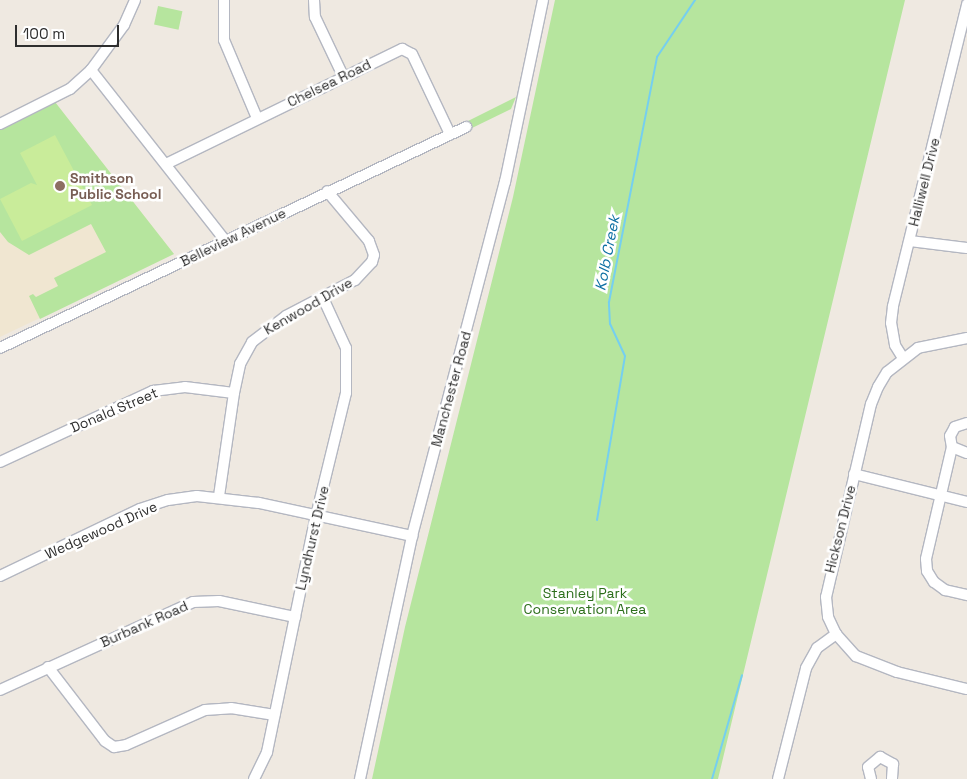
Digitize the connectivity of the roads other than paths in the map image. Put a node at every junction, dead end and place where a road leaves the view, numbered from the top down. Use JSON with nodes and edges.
{"nodes":[{"id":1,"x":135,"y":0,"type":"edge"},
{"id":2,"x":224,"y":0,"type":"edge"},
{"id":3,"x":314,"y":0,"type":"edge"},
{"id":4,"x":544,"y":0,"type":"edge"},
{"id":5,"x":967,"y":4,"type":"edge"},
{"id":6,"x":963,"y":36,"type":"edge"},
{"id":7,"x":91,"y":70,"type":"junction"},
{"id":8,"x":343,"y":76,"type":"junction"},
{"id":9,"x":257,"y":118,"type":"junction"},
{"id":10,"x":0,"y":124,"type":"edge"},
{"id":11,"x":466,"y":127,"type":"dead end"},
{"id":12,"x":450,"y":134,"type":"junction"},
{"id":13,"x":166,"y":164,"type":"junction"},
{"id":14,"x":327,"y":191,"type":"junction"},
{"id":15,"x":225,"y":240,"type":"junction"},
{"id":16,"x":910,"y":241,"type":"junction"},
{"id":17,"x":967,"y":248,"type":"edge"},
{"id":18,"x":323,"y":298,"type":"junction"},
{"id":19,"x":967,"y":338,"type":"edge"},
{"id":20,"x":0,"y":348,"type":"edge"},
{"id":21,"x":902,"y":358,"type":"junction"},
{"id":22,"x":234,"y":393,"type":"junction"},
{"id":23,"x":967,"y":423,"type":"edge"},
{"id":24,"x":952,"y":447,"type":"junction"},
{"id":25,"x":967,"y":453,"type":"edge"},
{"id":26,"x":0,"y":462,"type":"edge"},
{"id":27,"x":854,"y":474,"type":"junction"},
{"id":28,"x":219,"y":496,"type":"junction"},
{"id":29,"x":941,"y":496,"type":"junction"},
{"id":30,"x":967,"y":502,"type":"edge"},
{"id":31,"x":316,"y":516,"type":"junction"},
{"id":32,"x":412,"y":536,"type":"junction"},
{"id":33,"x":0,"y":576,"type":"edge"},
{"id":34,"x":967,"y":595,"type":"edge"},
{"id":35,"x":295,"y":617,"type":"junction"},
{"id":36,"x":836,"y":634,"type":"junction"},
{"id":37,"x":48,"y":668,"type":"junction"},
{"id":38,"x":967,"y":689,"type":"edge"},
{"id":39,"x":0,"y":690,"type":"edge"},
{"id":40,"x":274,"y":715,"type":"junction"},
{"id":41,"x":254,"y":779,"type":"edge"},
{"id":42,"x":360,"y":779,"type":"edge"},
{"id":43,"x":778,"y":779,"type":"edge"},
{"id":44,"x":871,"y":779,"type":"edge"},
{"id":45,"x":892,"y":779,"type":"edge"}],
"edges":[{"from":1,"to":7,"type":"street"},
{"from":2,"to":9,"type":"street"},
{"from":3,"to":8,"type":"street"},
{"from":4,"to":32,"type":"street","name":"Manchester Road"},
{"from":5,"to":6,"type":"street","name":"Halliwell Drive"},
{"from":6,"to":16,"type":"street","name":"Halliwell Drive"},
{"from":7,"to":10,"type":"street"},
{"from":7,"to":13,"type":"street"},
{"from":8,"to":9,"type":"street","name":"Chelsea Road"},
{"from":8,"to":12,"type":"street","name":"Chelsea Road"},
{"from":9,"to":13,"type":"street","name":"Chelsea Road"},
{"from":11,"to":12,"type":"street","name":"Belleview Avenue"},
{"from":12,"to":14,"type":"street","name":"Belleview Avenue"},
{"from":13,"to":15,"type":"street"},
{"from":14,"to":15,"type":"street","name":"Belleview Avenue"},
{"from":14,"to":18,"type":"street","name":"Kenwood Drive"},
{"from":15,"to":20,"type":"street","name":"Belleview Avenue"},
{"from":16,"to":17,"type":"street"},
{"from":16,"to":21,"type":"street","name":"Halliwell Drive"},
{"from":18,"to":22,"type":"street","name":"Kenwood Drive"},
{"from":18,"to":31,"type":"street","name":"Lyndhurst Drive"},
{"from":19,"to":21,"type":"street","name":"Hickson Drive"},
{"from":21,"to":27,"type":"street","name":"Hickson Drive"},
{"from":22,"to":26,"type":"street","name":"Donald Street"},
{"from":22,"to":28,"type":"street","name":"Kenwood Drive"},
{"from":23,"to":24,"type":"street"},
{"from":24,"to":25,"type":"street"},
{"from":24,"to":29,"type":"street"},
{"from":27,"to":29,"type":"street"},
{"from":27,"to":36,"type":"street","name":"Hickson Drive"},
{"from":28,"to":31,"type":"street","name":"Wedgewood Drive"},
{"from":28,"to":33,"type":"street","name":"Wedgewood Drive"},
{"from":29,"to":30,"type":"street"},
{"from":29,"to":34,"type":"street"},
{"from":31,"to":32,"type":"street","name":"Wedgewood Drive"},
{"from":31,"to":35,"type":"street","name":"Lyndhurst Drive"},
{"from":32,"to":42,"type":"street","name":"Manchester Road"},
{"from":35,"to":37,"type":"street","name":"Burbank Road"},
{"from":35,"to":40,"type":"street","name":"Lyndhurst Drive"},
{"from":36,"to":38,"type":"street","name":"Hickson Drive"},
{"from":36,"to":43,"type":"street"},
{"from":37,"to":39,"type":"street","name":"Burbank Road"},
{"from":37,"to":40,"type":"street"},
{"from":40,"to":41,"type":"street","name":"Lyndhurst Drive"},
{"from":44,"to":45,"type":"street"}]}
